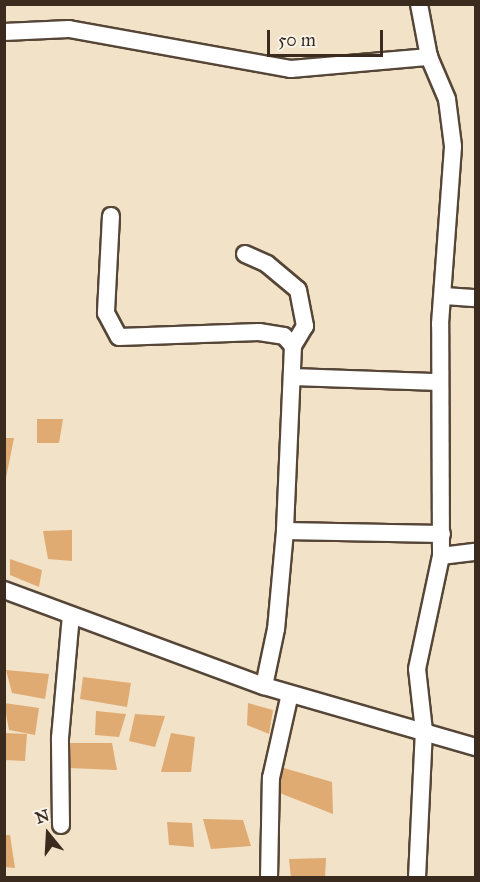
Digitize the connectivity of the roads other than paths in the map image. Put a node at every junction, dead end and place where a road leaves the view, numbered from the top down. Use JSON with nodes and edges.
{"nodes":[{"id":1,"x":419,"y":4,"type":"edge"},
{"id":2,"x":4,"y":32,"type":"edge"},
{"id":3,"x":429,"y":57,"type":"junction"},
{"id":4,"x":111,"y":216,"type":"dead end"},
{"id":5,"x":244,"y":254,"type":"dead end"},
{"id":6,"x":445,"y":296,"type":"junction"},
{"id":7,"x":476,"y":298,"type":"edge"},
{"id":8,"x":293,"y":346,"type":"junction"},
{"id":9,"x":293,"y":377,"type":"junction"},
{"id":10,"x":439,"y":382,"type":"junction"},
{"id":11,"x":285,"y":531,"type":"junction"},
{"id":12,"x":442,"y":534,"type":"junction"},
{"id":13,"x":476,"y":552,"type":"edge"},
{"id":14,"x":441,"y":556,"type":"junction"},
{"id":15,"x":4,"y":590,"type":"edge"},
{"id":16,"x":71,"y":615,"type":"junction"},
{"id":17,"x":264,"y":686,"type":"junction"},
{"id":18,"x":290,"y":694,"type":"junction"},
{"id":19,"x":424,"y":731,"type":"junction"},
{"id":20,"x":476,"y":747,"type":"edge"},
{"id":21,"x":61,"y":825,"type":"dead end"},
{"id":22,"x":269,"y":878,"type":"edge"},
{"id":23,"x":417,"y":878,"type":"edge"}],
"edges":[{"from":1,"to":3,"type":"street"},
{"from":2,"to":3,"type":"street"},
{"from":3,"to":6,"type":"street"},
{"from":4,"to":8,"type":"street"},
{"from":5,"to":8,"type":"street"},
{"from":6,"to":7,"type":"street"},
{"from":6,"to":10,"type":"street"},
{"from":8,"to":9,"type":"street"},
{"from":9,"to":10,"type":"street"},
{"from":9,"to":11,"type":"street"},
{"from":10,"to":12,"type":"street"},
{"from":11,"to":12,"type":"street"},
{"from":11,"to":17,"type":"street"},
{"from":12,"to":14,"type":"street"},
{"from":13,"to":14,"type":"street"},
{"from":14,"to":19,"type":"street"},
{"from":15,"to":16,"type":"street"},
{"from":16,"to":17,"type":"street"},
{"from":16,"to":21,"type":"street"},
{"from":17,"to":18,"type":"street"},
{"from":18,"to":19,"type":"street"},
{"from":18,"to":22,"type":"street"},
{"from":19,"to":20,"type":"street"},
{"from":19,"to":23,"type":"street"}]}
